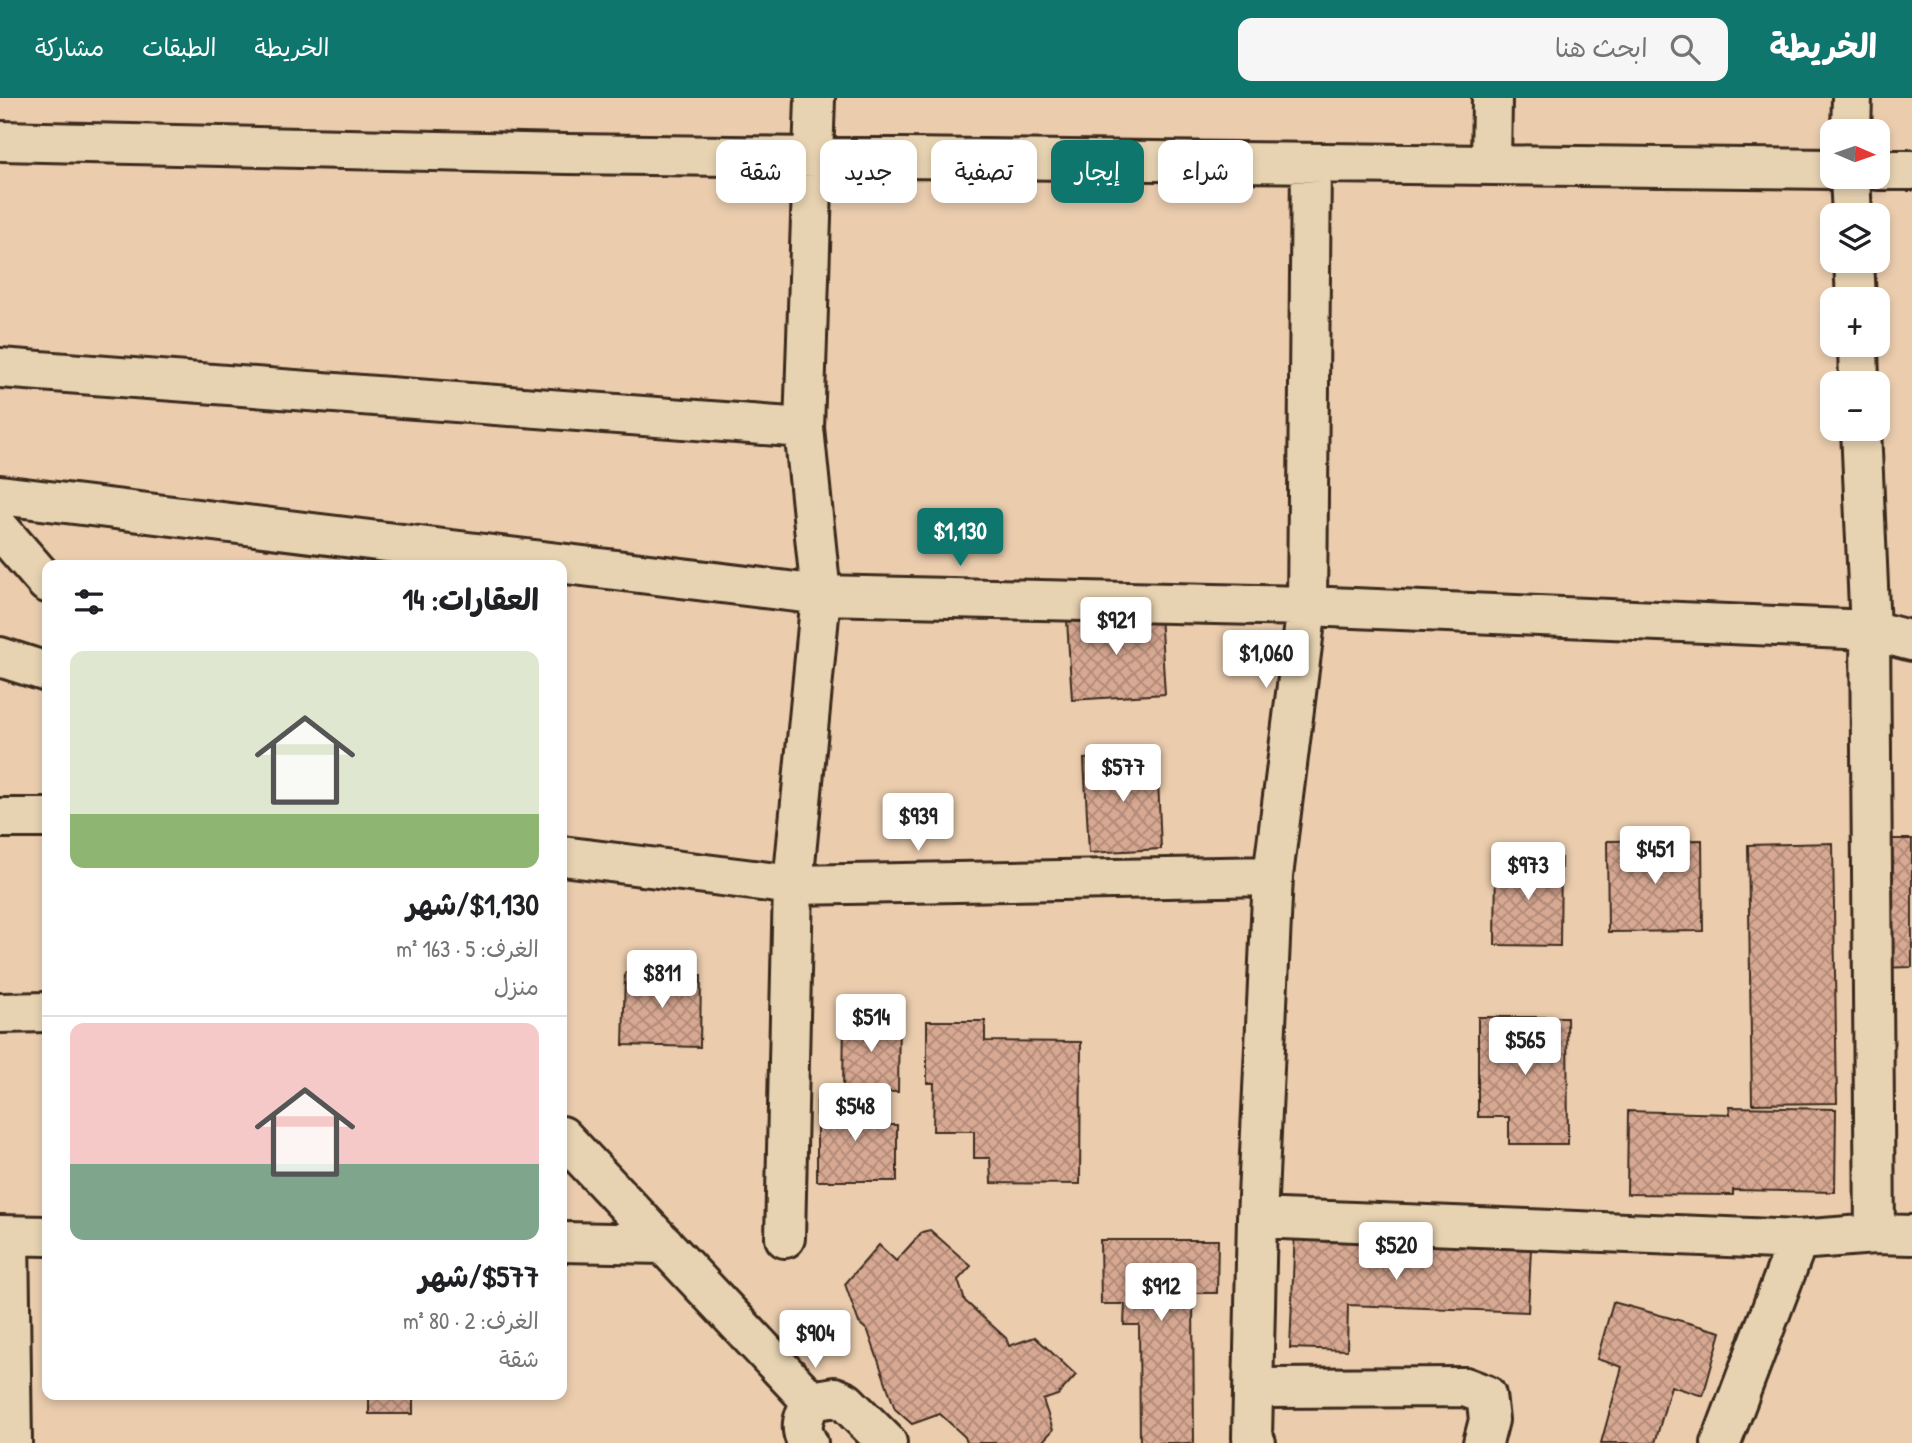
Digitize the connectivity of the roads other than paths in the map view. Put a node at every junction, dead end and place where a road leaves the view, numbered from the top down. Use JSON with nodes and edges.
{"nodes":[{"id":1,"x":815,"y":98,"type":"edge"},
{"id":2,"x":1492,"y":98,"type":"edge"},
{"id":3,"x":1852,"y":98,"type":"edge"},
{"id":4,"x":1851,"y":119,"type":"edge"},
{"id":5,"x":0,"y":141,"type":"edge"},
{"id":6,"x":813,"y":157,"type":"junction"},
{"id":7,"x":1311,"y":163,"type":"junction"},
{"id":8,"x":1491,"y":165,"type":"junction"},
{"id":9,"x":1820,"y":169,"type":"edge"},
{"id":10,"x":1890,"y":170,"type":"edge"},
{"id":11,"x":1912,"y":170,"type":"edge"},
{"id":12,"x":0,"y":368,"type":"edge"},
{"id":13,"x":804,"y":428,"type":"junction"},
{"id":14,"x":1862,"y":441,"type":"edge"},
{"id":15,"x":0,"y":495,"type":"edge"},
{"id":16,"x":0,"y":529,"type":"edge"},
{"id":17,"x":534,"y":560,"type":"edge"},
{"id":18,"x":567,"y":564,"type":"edge"},
{"id":19,"x":42,"y":577,"type":"edge"},
{"id":20,"x":821,"y":595,"type":"junction"},
{"id":21,"x":1307,"y":606,"type":"junction"},
{"id":22,"x":1870,"y":630,"type":"junction"},
{"id":23,"x":1912,"y":641,"type":"edge"},
{"id":24,"x":0,"y":657,"type":"edge"},
{"id":25,"x":42,"y":671,"type":"edge"},
{"id":26,"x":0,"y":818,"type":"edge"},
{"id":27,"x":42,"y":818,"type":"edge"},
{"id":28,"x":567,"y":857,"type":"edge"},
{"id":29,"x":1273,"y":876,"type":"junction"},
{"id":30,"x":793,"y":885,"type":"junction"},
{"id":31,"x":42,"y":1012,"type":"edge"},
{"id":32,"x":0,"y":1013,"type":"edge"},
{"id":33,"x":567,"y":1141,"type":"edge"},
{"id":34,"x":1257,"y":1219,"type":"junction"},
{"id":35,"x":1894,"y":1235,"type":"edge"},
{"id":36,"x":4,"y":1236,"type":"edge"},
{"id":37,"x":42,"y":1236,"type":"edge"},
{"id":38,"x":785,"y":1238,"type":"dead end"},
{"id":39,"x":1798,"y":1240,"type":"junction"},
{"id":40,"x":567,"y":1242,"type":"edge"},
{"id":41,"x":664,"y":1244,"type":"junction"},
{"id":42,"x":1254,"y":1388,"type":"junction"},
{"id":43,"x":811,"y":1401,"type":"junction"},
{"id":44,"x":12,"y":1443,"type":"edge"},
{"id":45,"x":808,"y":1443,"type":"edge"},
{"id":46,"x":887,"y":1443,"type":"edge"},
{"id":47,"x":1256,"y":1443,"type":"edge"},
{"id":48,"x":1483,"y":1443,"type":"edge"},
{"id":49,"x":1721,"y":1443,"type":"edge"}],
"edges":[{"from":1,"to":6,"type":"street"},
{"from":2,"to":8,"type":"street"},
{"from":3,"to":4,"type":"street"},
{"from":5,"to":6,"type":"street"},
{"from":6,"to":7,"type":"street"},
{"from":6,"to":13,"type":"street"},
{"from":7,"to":8,"type":"street"},
{"from":7,"to":21,"type":"street"},
{"from":8,"to":9,"type":"street"},
{"from":10,"to":11,"type":"street"},
{"from":12,"to":13,"type":"street"},
{"from":13,"to":20,"type":"street"},
{"from":14,"to":22,"type":"street"},
{"from":15,"to":17,"type":"street"},
{"from":16,"to":19,"type":"street"},
{"from":18,"to":20,"type":"street"},
{"from":20,"to":21,"type":"street"},
{"from":20,"to":30,"type":"street"},
{"from":21,"to":22,"type":"street"},
{"from":21,"to":29,"type":"street"},
{"from":22,"to":23,"type":"street"},
{"from":22,"to":35,"type":"street"},
{"from":24,"to":25,"type":"street"},
{"from":26,"to":27,"type":"street"},
{"from":28,"to":30,"type":"street"},
{"from":29,"to":30,"type":"street"},
{"from":29,"to":34,"type":"street"},
{"from":30,"to":38,"type":"street"},
{"from":31,"to":32,"type":"street"},
{"from":33,"to":41,"type":"street"},
{"from":34,"to":39,"type":"street"},
{"from":34,"to":42,"type":"street"},
{"from":35,"to":39,"type":"street"},
{"from":36,"to":37,"type":"street"},
{"from":36,"to":44,"type":"street"},
{"from":39,"to":49,"type":"street"},
{"from":40,"to":41,"type":"street"},
{"from":41,"to":43,"type":"street"},
{"from":42,"to":47,"type":"street"},
{"from":42,"to":48,"type":"street"},
{"from":43,"to":45,"type":"street"},
{"from":43,"to":46,"type":"street"}]}
